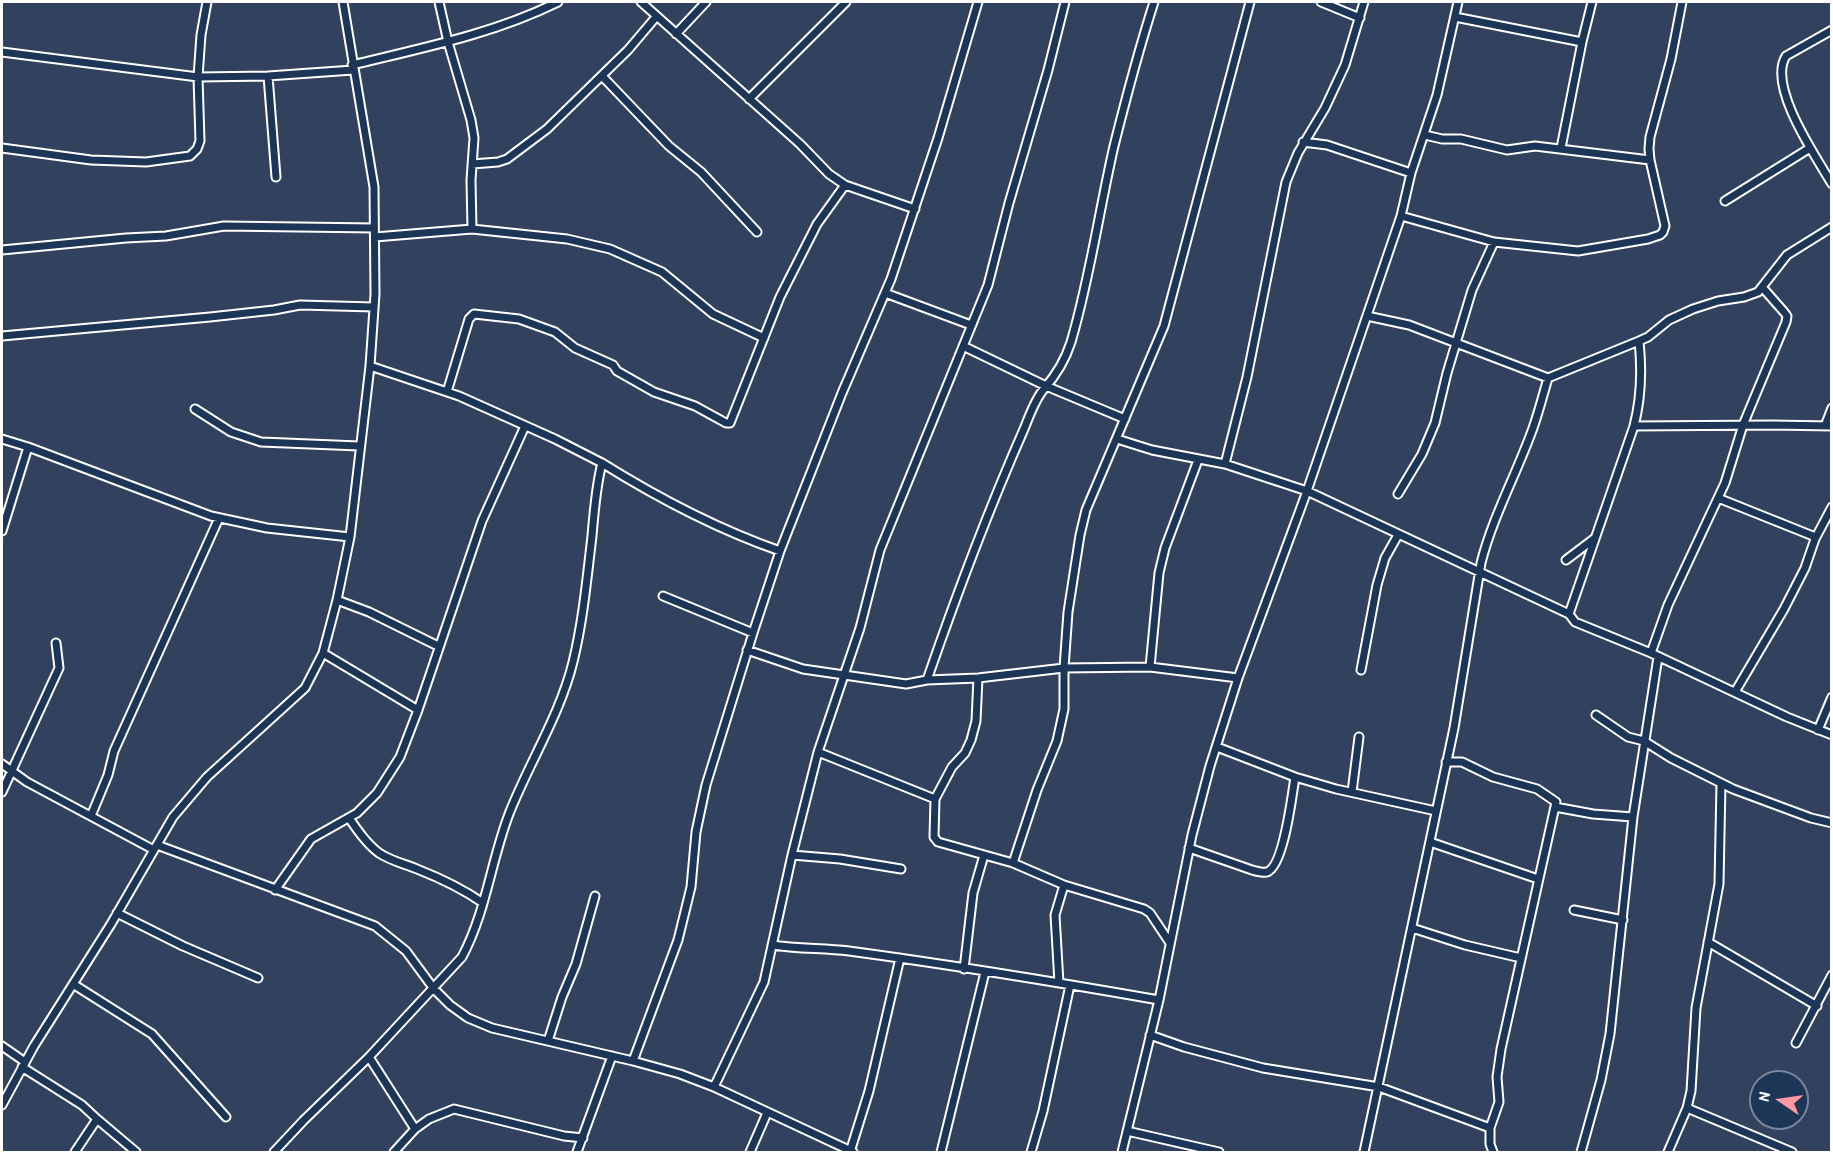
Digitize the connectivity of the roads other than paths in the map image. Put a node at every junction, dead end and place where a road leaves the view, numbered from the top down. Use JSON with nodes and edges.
{"nodes":[{"id":1,"x":207,"y":2,"type":"edge"},
{"id":2,"x":343,"y":2,"type":"edge"},
{"id":3,"x":438,"y":2,"type":"edge"},
{"id":4,"x":558,"y":2,"type":"edge"},
{"id":5,"x":641,"y":2,"type":"edge"},
{"id":6,"x":706,"y":2,"type":"edge"},
{"id":7,"x":846,"y":2,"type":"edge"},
{"id":8,"x":978,"y":2,"type":"edge"},
{"id":9,"x":1065,"y":2,"type":"edge"},
{"id":10,"x":1154,"y":2,"type":"edge"},
{"id":11,"x":1250,"y":2,"type":"edge"},
{"id":12,"x":1321,"y":2,"type":"edge"},
{"id":13,"x":1364,"y":2,"type":"edge"},
{"id":14,"x":1458,"y":2,"type":"edge"},
{"id":15,"x":1592,"y":2,"type":"edge"},
{"id":16,"x":1682,"y":2,"type":"edge"},
{"id":17,"x":656,"y":17,"type":"junction"},
{"id":18,"x":1455,"y":17,"type":"junction"},
{"id":19,"x":1360,"y":18,"type":"junction"},
{"id":20,"x":1832,"y":30,"type":"edge"},
{"id":21,"x":676,"y":34,"type":"junction"},
{"id":22,"x":448,"y":42,"type":"junction"},
{"id":23,"x":1582,"y":42,"type":"junction"},
{"id":24,"x":2,"y":52,"type":"edge"},
{"id":25,"x":353,"y":68,"type":"junction"},
{"id":26,"x":198,"y":76,"type":"junction"},
{"id":27,"x":268,"y":76,"type":"junction"},
{"id":28,"x":602,"y":76,"type":"junction"},
{"id":29,"x":749,"y":99,"type":"junction"},
{"id":30,"x":1425,"y":135,"type":"junction"},
{"id":31,"x":1303,"y":142,"type":"junction"},
{"id":32,"x":2,"y":148,"type":"edge"},
{"id":33,"x":1561,"y":148,"type":"junction"},
{"id":34,"x":1810,"y":148,"type":"junction"},
{"id":35,"x":1650,"y":160,"type":"junction"},
{"id":36,"x":472,"y":164,"type":"junction"},
{"id":37,"x":1411,"y":173,"type":"junction"},
{"id":38,"x":276,"y":177,"type":"dead end"},
{"id":39,"x":845,"y":184,"type":"junction"},
{"id":40,"x":1832,"y":184,"type":"edge"},
{"id":41,"x":1725,"y":201,"type":"dead end"},
{"id":42,"x":915,"y":209,"type":"junction"},
{"id":43,"x":1401,"y":216,"type":"junction"},
{"id":44,"x":1832,"y":227,"type":"edge"},
{"id":45,"x":374,"y":228,"type":"junction"},
{"id":46,"x":472,"y":228,"type":"junction"},
{"id":47,"x":757,"y":232,"type":"dead end"},
{"id":48,"x":375,"y":237,"type":"junction"},
{"id":49,"x":1494,"y":242,"type":"junction"},
{"id":50,"x":2,"y":250,"type":"edge"},
{"id":51,"x":1762,"y":287,"type":"junction"},
{"id":52,"x":885,"y":293,"type":"junction"},
{"id":53,"x":374,"y":307,"type":"junction"},
{"id":54,"x":1367,"y":316,"type":"junction"},
{"id":55,"x":971,"y":325,"type":"junction"},
{"id":56,"x":2,"y":336,"type":"edge"},
{"id":57,"x":764,"y":338,"type":"junction"},
{"id":58,"x":1639,"y":341,"type":"junction"},
{"id":59,"x":1455,"y":344,"type":"junction"},
{"id":60,"x":963,"y":346,"type":"junction"},
{"id":61,"x":370,"y":366,"type":"junction"},
{"id":62,"x":1548,"y":378,"type":"junction"},
{"id":63,"x":1046,"y":386,"type":"junction"},
{"id":64,"x":447,"y":392,"type":"junction"},
{"id":65,"x":195,"y":408,"type":"dead end"},
{"id":66,"x":1832,"y":408,"type":"edge"},
{"id":67,"x":1125,"y":419,"type":"junction"},
{"id":68,"x":1743,"y":425,"type":"junction"},
{"id":69,"x":525,"y":426,"type":"junction"},
{"id":70,"x":1634,"y":426,"type":"junction"},
{"id":71,"x":1828,"y":426,"type":"edge"},
{"id":72,"x":2,"y":439,"type":"edge"},
{"id":73,"x":1117,"y":439,"type":"junction"},
{"id":74,"x":359,"y":446,"type":"junction"},
{"id":75,"x":28,"y":447,"type":"junction"},
{"id":76,"x":1198,"y":460,"type":"junction"},
{"id":77,"x":602,"y":463,"type":"junction"},
{"id":78,"x":1225,"y":464,"type":"junction"},
{"id":79,"x":1307,"y":491,"type":"junction"},
{"id":80,"x":1398,"y":494,"type":"dead end"},
{"id":81,"x":1718,"y":498,"type":"junction"},
{"id":82,"x":1832,"y":507,"type":"edge"},
{"id":83,"x":219,"y":518,"type":"junction"},
{"id":84,"x":2,"y":531,"type":"edge"},
{"id":85,"x":1398,"y":535,"type":"junction"},
{"id":86,"x":350,"y":537,"type":"junction"},
{"id":87,"x":1595,"y":538,"type":"junction"},
{"id":88,"x":1815,"y":539,"type":"junction"},
{"id":89,"x":780,"y":551,"type":"junction"},
{"id":90,"x":1566,"y":560,"type":"dead end"},
{"id":91,"x":1480,"y":572,"type":"junction"},
{"id":92,"x":663,"y":597,"type":"dead end"},
{"id":93,"x":338,"y":600,"type":"junction"},
{"id":94,"x":1569,"y":614,"type":"junction"},
{"id":95,"x":753,"y":633,"type":"junction"},
{"id":96,"x":56,"y":643,"type":"dead end"},
{"id":97,"x":438,"y":646,"type":"junction"},
{"id":98,"x":747,"y":650,"type":"junction"},
{"id":99,"x":323,"y":653,"type":"junction"},
{"id":100,"x":1651,"y":653,"type":"junction"},
{"id":101,"x":1658,"y":657,"type":"junction"},
{"id":102,"x":1150,"y":667,"type":"junction"},
{"id":103,"x":1064,"y":668,"type":"junction"},
{"id":104,"x":1361,"y":670,"type":"dead end"},
{"id":105,"x":845,"y":676,"type":"junction"},
{"id":106,"x":978,"y":678,"type":"junction"},
{"id":107,"x":1238,"y":678,"type":"junction"},
{"id":108,"x":927,"y":680,"type":"junction"},
{"id":109,"x":1735,"y":692,"type":"junction"},
{"id":110,"x":1832,"y":697,"type":"edge"},
{"id":111,"x":418,"y":710,"type":"junction"},
{"id":112,"x":1596,"y":716,"type":"dead end"},
{"id":113,"x":1818,"y":730,"type":"junction"},
{"id":114,"x":1832,"y":735,"type":"edge"},
{"id":115,"x":1359,"y":737,"type":"dead end"},
{"id":116,"x":1644,"y":741,"type":"junction"},
{"id":117,"x":1218,"y":747,"type":"junction"},
{"id":118,"x":818,"y":752,"type":"junction"},
{"id":119,"x":1446,"y":762,"type":"junction"},
{"id":120,"x":2,"y":764,"type":"edge"},
{"id":121,"x":12,"y":771,"type":"junction"},
{"id":122,"x":1294,"y":777,"type":"junction"},
{"id":123,"x":1721,"y":783,"type":"junction"},
{"id":124,"x":2,"y":792,"type":"edge"},
{"id":125,"x":1352,"y":792,"type":"junction"},
{"id":126,"x":935,"y":799,"type":"junction"},
{"id":127,"x":1555,"y":807,"type":"junction"},
{"id":128,"x":1436,"y":811,"type":"junction"},
{"id":129,"x":91,"y":816,"type":"junction"},
{"id":130,"x":1634,"y":817,"type":"junction"},
{"id":131,"x":349,"y":818,"type":"junction"},
{"id":132,"x":1832,"y":823,"type":"edge"},
{"id":133,"x":1430,"y":842,"type":"junction"},
{"id":134,"x":155,"y":848,"type":"junction"},
{"id":135,"x":1189,"y":848,"type":"junction"},
{"id":136,"x":792,"y":855,"type":"junction"},
{"id":137,"x":984,"y":855,"type":"junction"},
{"id":138,"x":1013,"y":863,"type":"junction"},
{"id":139,"x":901,"y":869,"type":"dead end"},
{"id":140,"x":1538,"y":879,"type":"junction"},
{"id":141,"x":1064,"y":885,"type":"junction"},
{"id":142,"x":275,"y":890,"type":"junction"},
{"id":143,"x":595,"y":896,"type":"dead end"},
{"id":144,"x":483,"y":903,"type":"junction"},
{"id":145,"x":1574,"y":910,"type":"dead end"},
{"id":146,"x":117,"y":913,"type":"junction"},
{"id":147,"x":1623,"y":920,"type":"junction"},
{"id":148,"x":1412,"y":928,"type":"junction"},
{"id":149,"x":1708,"y":942,"type":"junction"},
{"id":150,"x":1170,"y":944,"type":"junction"},
{"id":151,"x":772,"y":945,"type":"junction"},
{"id":152,"x":900,"y":958,"type":"junction"},
{"id":153,"x":1521,"y":958,"type":"junction"},
{"id":154,"x":964,"y":969,"type":"junction"},
{"id":155,"x":985,"y":972,"type":"junction"},
{"id":156,"x":1832,"y":975,"type":"edge"},
{"id":157,"x":258,"y":978,"type":"dead end"},
{"id":158,"x":1059,"y":983,"type":"junction"},
{"id":159,"x":73,"y":984,"type":"junction"},
{"id":160,"x":1070,"y":985,"type":"junction"},
{"id":161,"x":434,"y":989,"type":"junction"},
{"id":162,"x":1159,"y":1000,"type":"junction"},
{"id":163,"x":1817,"y":1006,"type":"junction"},
{"id":164,"x":1150,"y":1035,"type":"junction"},
{"id":165,"x":548,"y":1041,"type":"junction"},
{"id":166,"x":1796,"y":1043,"type":"dead end"},
{"id":167,"x":2,"y":1046,"type":"edge"},
{"id":168,"x":612,"y":1056,"type":"junction"},
{"id":169,"x":369,"y":1058,"type":"junction"},
{"id":170,"x":633,"y":1061,"type":"junction"},
{"id":171,"x":24,"y":1065,"type":"junction"},
{"id":172,"x":714,"y":1087,"type":"junction"},
{"id":173,"x":1379,"y":1087,"type":"junction"},
{"id":174,"x":2,"y":1105,"type":"edge"},
{"id":175,"x":1687,"y":1108,"type":"junction"},
{"id":176,"x":767,"y":1113,"type":"junction"},
{"id":177,"x":226,"y":1117,"type":"dead end"},
{"id":178,"x":98,"y":1119,"type":"junction"},
{"id":179,"x":1490,"y":1128,"type":"junction"},
{"id":180,"x":416,"y":1129,"type":"junction"},
{"id":181,"x":1127,"y":1131,"type":"junction"},
{"id":182,"x":583,"y":1138,"type":"junction"},
{"id":183,"x":75,"y":1152,"type":"edge"},
{"id":184,"x":136,"y":1152,"type":"edge"},
{"id":185,"x":274,"y":1152,"type":"edge"},
{"id":186,"x":394,"y":1152,"type":"edge"},
{"id":187,"x":577,"y":1152,"type":"edge"},
{"id":188,"x":750,"y":1152,"type":"edge"},
{"id":189,"x":851,"y":1152,"type":"edge"},
{"id":190,"x":941,"y":1152,"type":"edge"},
{"id":191,"x":1031,"y":1152,"type":"edge"},
{"id":192,"x":1122,"y":1152,"type":"edge"},
{"id":193,"x":1219,"y":1152,"type":"edge"},
{"id":194,"x":1364,"y":1152,"type":"edge"},
{"id":195,"x":1493,"y":1152,"type":"edge"},
{"id":196,"x":1581,"y":1152,"type":"edge"},
{"id":197,"x":1668,"y":1152,"type":"edge"},
{"id":198,"x":1792,"y":1152,"type":"edge"}],
"edges":[{"from":1,"to":26,"type":"street"},
{"from":2,"to":25,"type":"street"},
{"from":3,"to":22,"type":"street"},
{"from":4,"to":22,"type":"street"},
{"from":5,"to":17,"type":"street"},
{"from":6,"to":21,"type":"street"},
{"from":7,"to":29,"type":"street"},
{"from":8,"to":42,"type":"street"},
{"from":9,"to":55,"type":"street"},
{"from":10,"to":63,"type":"street"},
{"from":11,"to":67,"type":"street"},
{"from":12,"to":19,"type":"street"},
{"from":13,"to":19,"type":"street"},
{"from":14,"to":18,"type":"street"},
{"from":15,"to":23,"type":"street"},
{"from":16,"to":35,"type":"street"},
{"from":17,"to":21,"type":"street"},
{"from":17,"to":28,"type":"street"},
{"from":18,"to":23,"type":"street"},
{"from":18,"to":30,"type":"street"},
{"from":19,"to":31,"type":"street"},
{"from":20,"to":34,"type":"street"},
{"from":21,"to":29,"type":"street"},
{"from":22,"to":25,"type":"street"},
{"from":22,"to":36,"type":"street"},
{"from":23,"to":33,"type":"street"},
{"from":24,"to":26,"type":"street"},
{"from":25,"to":27,"type":"street"},
{"from":25,"to":45,"type":"street"},
{"from":26,"to":27,"type":"street"},
{"from":26,"to":32,"type":"street"},
{"from":27,"to":38,"type":"street"},
{"from":28,"to":36,"type":"street"},
{"from":28,"to":47,"type":"street"},
{"from":29,"to":39,"type":"street"},
{"from":30,"to":33,"type":"street"},
{"from":30,"to":37,"type":"street"},
{"from":31,"to":37,"type":"street"},
{"from":31,"to":78,"type":"street"},
{"from":33,"to":35,"type":"street"},
{"from":34,"to":40,"type":"street"},
{"from":34,"to":41,"type":"street"},
{"from":35,"to":49,"type":"street"},
{"from":36,"to":46,"type":"street"},
{"from":37,"to":43,"type":"street"},
{"from":39,"to":42,"type":"street"},
{"from":39,"to":57,"type":"street"},
{"from":42,"to":52,"type":"street"},
{"from":43,"to":49,"type":"street"},
{"from":43,"to":54,"type":"street"},
{"from":44,"to":51,"type":"street"},
{"from":45,"to":48,"type":"street"},
{"from":45,"to":50,"type":"street"},
{"from":46,"to":48,"type":"street"},
{"from":46,"to":57,"type":"street"},
{"from":48,"to":53,"type":"street"},
{"from":49,"to":59,"type":"street"},
{"from":51,"to":58,"type":"street"},
{"from":51,"to":68,"type":"street"},
{"from":52,"to":55,"type":"street"},
{"from":52,"to":89,"type":"street"},
{"from":53,"to":56,"type":"street"},
{"from":53,"to":61,"type":"street"},
{"from":54,"to":59,"type":"street"},
{"from":54,"to":79,"type":"street"},
{"from":55,"to":60,"type":"street"},
{"from":57,"to":64,"type":"street"},
{"from":58,"to":62,"type":"street"},
{"from":58,"to":70,"type":"street"},
{"from":59,"to":62,"type":"street"},
{"from":59,"to":80,"type":"street"},
{"from":60,"to":63,"type":"street"},
{"from":60,"to":105,"type":"street"},
{"from":61,"to":64,"type":"street"},
{"from":61,"to":74,"type":"street"},
{"from":62,"to":91,"type":"street"},
{"from":63,"to":67,"type":"street"},
{"from":63,"to":108,"type":"street"},
{"from":64,"to":69,"type":"street"},
{"from":65,"to":74,"type":"street"},
{"from":66,"to":71,"type":"street"},
{"from":67,"to":73,"type":"street"},
{"from":68,"to":70,"type":"street"},
{"from":68,"to":71,"type":"street"},
{"from":68,"to":81,"type":"street"},
{"from":69,"to":77,"type":"street"},
{"from":69,"to":97,"type":"street"},
{"from":70,"to":87,"type":"street"},
{"from":72,"to":75,"type":"street"},
{"from":73,"to":76,"type":"street"},
{"from":73,"to":103,"type":"street"},
{"from":74,"to":86,"type":"street"},
{"from":75,"to":83,"type":"street"},
{"from":75,"to":84,"type":"street"},
{"from":76,"to":78,"type":"street"},
{"from":76,"to":102,"type":"street"},
{"from":77,"to":89,"type":"street"},
{"from":77,"to":144,"type":"street"},
{"from":78,"to":79,"type":"street"},
{"from":79,"to":85,"type":"street"},
{"from":79,"to":107,"type":"street"},
{"from":81,"to":88,"type":"street"},
{"from":81,"to":100,"type":"street"},
{"from":82,"to":88,"type":"street"},
{"from":83,"to":86,"type":"street"},
{"from":83,"to":129,"type":"street"},
{"from":85,"to":91,"type":"street"},
{"from":85,"to":104,"type":"street"},
{"from":86,"to":93,"type":"street"},
{"from":87,"to":90,"type":"street"},
{"from":87,"to":94,"type":"street"},
{"from":88,"to":109,"type":"street"},
{"from":89,"to":95,"type":"street"},
{"from":91,"to":94,"type":"street"},
{"from":91,"to":119,"type":"street"},
{"from":92,"to":95,"type":"street"},
{"from":93,"to":97,"type":"street"},
{"from":93,"to":99,"type":"street"},
{"from":94,"to":100,"type":"street"},
{"from":95,"to":98,"type":"street"},
{"from":96,"to":121,"type":"street"},
{"from":97,"to":111,"type":"street"},
{"from":98,"to":105,"type":"street"},
{"from":98,"to":170,"type":"street"},
{"from":99,"to":111,"type":"street"},
{"from":99,"to":134,"type":"street"},
{"from":100,"to":101,"type":"street"},
{"from":101,"to":109,"type":"street"},
{"from":101,"to":116,"type":"street"},
{"from":102,"to":103,"type":"street"},
{"from":102,"to":107,"type":"street"},
{"from":103,"to":106,"type":"street"},
{"from":103,"to":138,"type":"street"},
{"from":105,"to":108,"type":"street"},
{"from":105,"to":118,"type":"street"},
{"from":106,"to":108,"type":"street"},
{"from":106,"to":126,"type":"street"},
{"from":107,"to":117,"type":"street"},
{"from":109,"to":113,"type":"street"},
{"from":110,"to":113,"type":"street"},
{"from":111,"to":131,"type":"street"},
{"from":112,"to":116,"type":"street"},
{"from":113,"to":114,"type":"street"},
{"from":115,"to":125,"type":"street"},
{"from":116,"to":123,"type":"street"},
{"from":116,"to":130,"type":"street"},
{"from":117,"to":122,"type":"street"},
{"from":117,"to":135,"type":"street"},
{"from":118,"to":126,"type":"street"},
{"from":118,"to":136,"type":"street"},
{"from":119,"to":127,"type":"street"},
{"from":119,"to":128,"type":"street"},
{"from":120,"to":121,"type":"street"},
{"from":121,"to":124,"type":"street"},
{"from":121,"to":129,"type":"street"},
{"from":122,"to":125,"type":"street"},
{"from":122,"to":135,"type":"street"},
{"from":123,"to":132,"type":"street"},
{"from":123,"to":149,"type":"street"},
{"from":125,"to":128,"type":"street"},
{"from":126,"to":137,"type":"street"},
{"from":127,"to":130,"type":"street"},
{"from":127,"to":140,"type":"street"},
{"from":128,"to":133,"type":"street"},
{"from":129,"to":134,"type":"street"},
{"from":130,"to":147,"type":"street"},
{"from":131,"to":142,"type":"street"},
{"from":131,"to":144,"type":"street"},
{"from":133,"to":140,"type":"street"},
{"from":133,"to":148,"type":"street"},
{"from":134,"to":142,"type":"street"},
{"from":134,"to":146,"type":"street"},
{"from":135,"to":150,"type":"street"},
{"from":136,"to":139,"type":"street"},
{"from":136,"to":151,"type":"street"},
{"from":137,"to":138,"type":"street"},
{"from":137,"to":154,"type":"street"},
{"from":138,"to":141,"type":"street"},
{"from":140,"to":153,"type":"street"},
{"from":141,"to":150,"type":"street"},
{"from":141,"to":158,"type":"street"},
{"from":142,"to":161,"type":"street"},
{"from":143,"to":165,"type":"street"},
{"from":144,"to":161,"type":"street"},
{"from":145,"to":147,"type":"street"},
{"from":146,"to":157,"type":"street"},
{"from":146,"to":159,"type":"street"},
{"from":147,"to":196,"type":"street"},
{"from":148,"to":153,"type":"street"},
{"from":148,"to":173,"type":"street"},
{"from":149,"to":163,"type":"street"},
{"from":149,"to":175,"type":"street"},
{"from":150,"to":162,"type":"street"},
{"from":151,"to":152,"type":"street"},
{"from":151,"to":172,"type":"street"},
{"from":152,"to":154,"type":"street"},
{"from":152,"to":189,"type":"street"},
{"from":153,"to":179,"type":"street"},
{"from":154,"to":155,"type":"street"},
{"from":155,"to":158,"type":"street"},
{"from":155,"to":190,"type":"street"},
{"from":156,"to":163,"type":"street"},
{"from":158,"to":160,"type":"street"},
{"from":159,"to":171,"type":"street"},
{"from":159,"to":177,"type":"street"},
{"from":160,"to":162,"type":"street"},
{"from":160,"to":191,"type":"street"},
{"from":161,"to":165,"type":"street"},
{"from":161,"to":169,"type":"street"},
{"from":162,"to":164,"type":"street"},
{"from":163,"to":166,"type":"street"},
{"from":164,"to":173,"type":"street"},
{"from":164,"to":181,"type":"street"},
{"from":165,"to":168,"type":"street"},
{"from":167,"to":171,"type":"street"},
{"from":168,"to":170,"type":"street"},
{"from":168,"to":182,"type":"street"},
{"from":169,"to":180,"type":"street"},
{"from":169,"to":185,"type":"street"},
{"from":170,"to":172,"type":"street"},
{"from":171,"to":174,"type":"street"},
{"from":171,"to":178,"type":"street"},
{"from":172,"to":176,"type":"street"},
{"from":173,"to":179,"type":"street"},
{"from":173,"to":194,"type":"street"},
{"from":175,"to":197,"type":"street"},
{"from":175,"to":198,"type":"street"},
{"from":176,"to":188,"type":"street"},
{"from":176,"to":189,"type":"street"},
{"from":178,"to":183,"type":"street"},
{"from":178,"to":184,"type":"street"},
{"from":179,"to":195,"type":"street"},
{"from":180,"to":182,"type":"street"},
{"from":180,"to":186,"type":"street"},
{"from":181,"to":192,"type":"street"},
{"from":181,"to":193,"type":"street"},
{"from":182,"to":187,"type":"street"}]}
